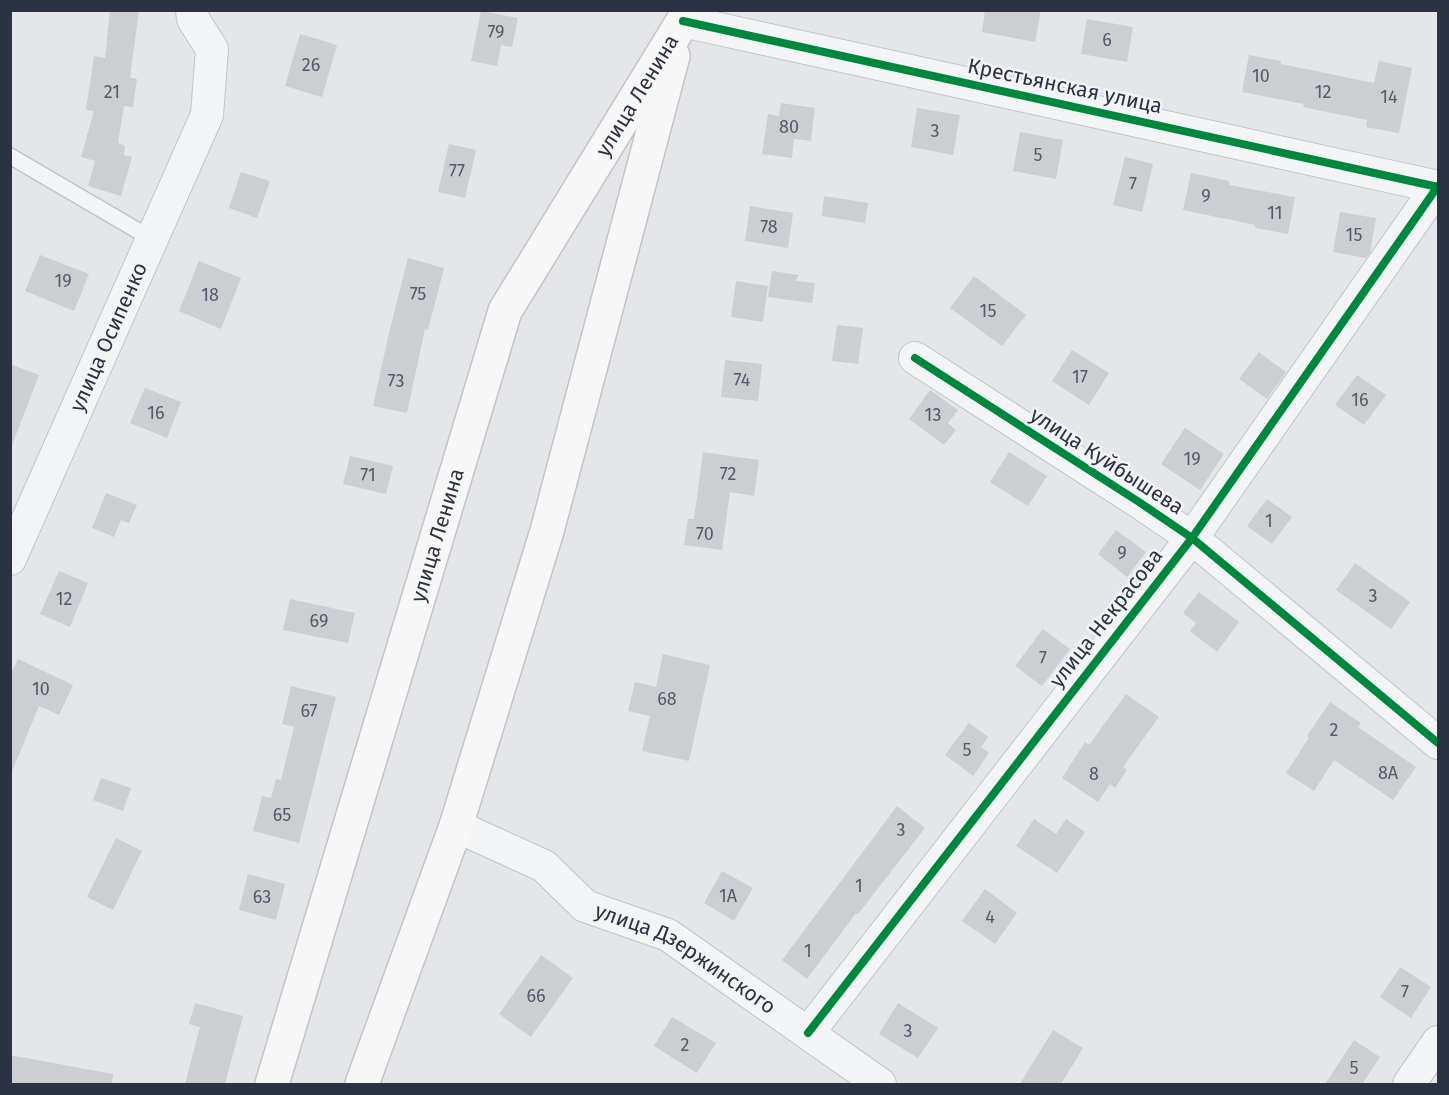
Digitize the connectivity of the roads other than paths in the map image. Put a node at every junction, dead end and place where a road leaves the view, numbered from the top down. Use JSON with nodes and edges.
{"nodes":[{"id":1,"x":192,"y":10,"type":"edge"},
{"id":2,"x":684,"y":16,"type":"edge"},
{"id":3,"x":10,"y":156,"type":"edge"},
{"id":4,"x":1438,"y":186,"type":"edge"},
{"id":5,"x":152,"y":239,"type":"junction"},
{"id":6,"x":915,"y":358,"type":"dead end"},
{"id":7,"x":1191,"y":538,"type":"junction"},
{"id":8,"x":10,"y":559,"type":"edge"},
{"id":9,"x":1438,"y":743,"type":"edge"},
{"id":10,"x":456,"y":826,"type":"junction"},
{"id":11,"x":808,"y":1033,"type":"junction"},
{"id":12,"x":1438,"y":1042,"type":"edge"},
{"id":13,"x":272,"y":1084,"type":"edge"},
{"id":14,"x":362,"y":1084,"type":"edge"},
{"id":15,"x":880,"y":1084,"type":"edge"},
{"id":16,"x":1409,"y":1084,"type":"edge"}],
"edges":[{"from":1,"to":5,"type":"street","name":"улица Осипенко"},
{"from":2,"to":4,"type":"street","name":"Крестьянская улица"},
{"from":2,"to":10,"type":"main road","name":"улица Ленина"},
{"from":2,"to":13,"type":"main road","name":"улица Ленина"},
{"from":3,"to":5,"type":"lane"},
{"from":4,"to":7,"type":"street","name":"улица Некрасова"},
{"from":5,"to":8,"type":"street","name":"улица Осипенко"},
{"from":6,"to":7,"type":"street","name":"улица Куйбышева"},
{"from":7,"to":9,"type":"street","name":"улица Куйбышева"},
{"from":7,"to":11,"type":"street","name":"улица Некрасова"},
{"from":10,"to":11,"type":"street","name":"улица Дзержинского"},
{"from":10,"to":14,"type":"main road","name":"улица Ленина"},
{"from":11,"to":15,"type":"street","name":"улица Дзержинского"},
{"from":12,"to":16,"type":"street"}]}
